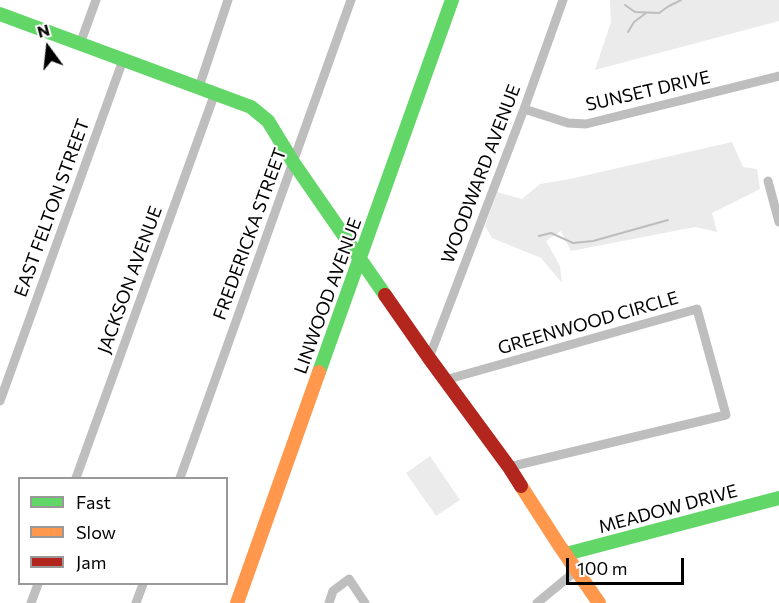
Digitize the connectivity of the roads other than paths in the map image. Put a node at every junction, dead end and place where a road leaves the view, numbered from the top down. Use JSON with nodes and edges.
{"nodes":[{"id":1,"x":96,"y":0,"type":"edge"},
{"id":2,"x":228,"y":0,"type":"edge"},
{"id":3,"x":351,"y":0,"type":"edge"},
{"id":4,"x":452,"y":0,"type":"edge"},
{"id":5,"x":563,"y":0,"type":"edge"},
{"id":6,"x":0,"y":15,"type":"edge"},
{"id":7,"x":80,"y":44,"type":"junction"},
{"id":8,"x":123,"y":60,"type":"junction"},
{"id":9,"x":779,"y":76,"type":"edge"},
{"id":10,"x":199,"y":87,"type":"junction"},
{"id":11,"x":215,"y":93,"type":"junction"},
{"id":12,"x":524,"y":109,"type":"junction"},
{"id":13,"x":293,"y":162,"type":"junction"},
{"id":14,"x":768,"y":181,"type":"dead end"},
{"id":15,"x":779,"y":222,"type":"edge"},
{"id":16,"x":361,"y":258,"type":"junction"},
{"id":17,"x":429,"y":358,"type":"junction"},
{"id":18,"x":445,"y":381,"type":"junction"},
{"id":19,"x":0,"y":401,"type":"edge"},
{"id":20,"x":509,"y":467,"type":"junction"},
{"id":21,"x":76,"y":477,"type":"edge"},
{"id":22,"x":180,"y":477,"type":"edge"},
{"id":23,"x":779,"y":498,"type":"edge"},
{"id":24,"x":566,"y":554,"type":"junction"},
{"id":25,"x":577,"y":570,"type":"junction"},
{"id":26,"x":38,"y":585,"type":"edge"},
{"id":27,"x":142,"y":585,"type":"edge"},
{"id":28,"x":31,"y":603,"type":"edge"},
{"id":29,"x":136,"y":603,"type":"edge"},
{"id":30,"x":237,"y":603,"type":"edge"},
{"id":31,"x":329,"y":603,"type":"edge"},
{"id":32,"x":365,"y":603,"type":"edge"},
{"id":33,"x":537,"y":603,"type":"edge"},
{"id":34,"x":599,"y":603,"type":"edge"}],
"edges":[{"from":1,"to":7,"type":"street"},
{"from":2,"to":10,"type":"street"},
{"from":3,"to":13,"type":"street","name":"FREDERICKA STREET"},
{"from":4,"to":16,"type":"street","name":"LINWOOD AVENUE"},
{"from":5,"to":12,"type":"street","name":"WOODWARD AVENUE"},
{"from":6,"to":7,"type":"street"},
{"from":7,"to":8,"type":"street"},
{"from":8,"to":10,"type":"street"},
{"from":8,"to":19,"type":"street","name":"EAST FELTON STREET"},
{"from":9,"to":12,"type":"street","name":"SUNSET DRIVE"},
{"from":10,"to":11,"type":"street"},
{"from":11,"to":13,"type":"street"},
{"from":11,"to":21,"type":"street","name":"JACKSON AVENUE"},
{"from":12,"to":17,"type":"street","name":"WOODWARD AVENUE"},
{"from":13,"to":16,"type":"street"},
{"from":13,"to":22,"type":"street","name":"FREDERICKA STREET"},
{"from":14,"to":15,"type":"street"},
{"from":16,"to":17,"type":"street"},
{"from":16,"to":30,"type":"street","name":"LINWOOD AVENUE"},
{"from":17,"to":18,"type":"street"},
{"from":18,"to":20,"type":"street"},
{"from":18,"to":20,"type":"street","name":"GREENWOOD CIRCLE"},
{"from":20,"to":24,"type":"street"},
{"from":23,"to":24,"type":"street","name":"MEADOW DRIVE"},
{"from":24,"to":25,"type":"street"},
{"from":25,"to":33,"type":"street"},
{"from":25,"to":34,"type":"street"},
{"from":26,"to":28,"type":"street"},
{"from":27,"to":29,"type":"street"},
{"from":31,"to":32,"type":"street"}]}
